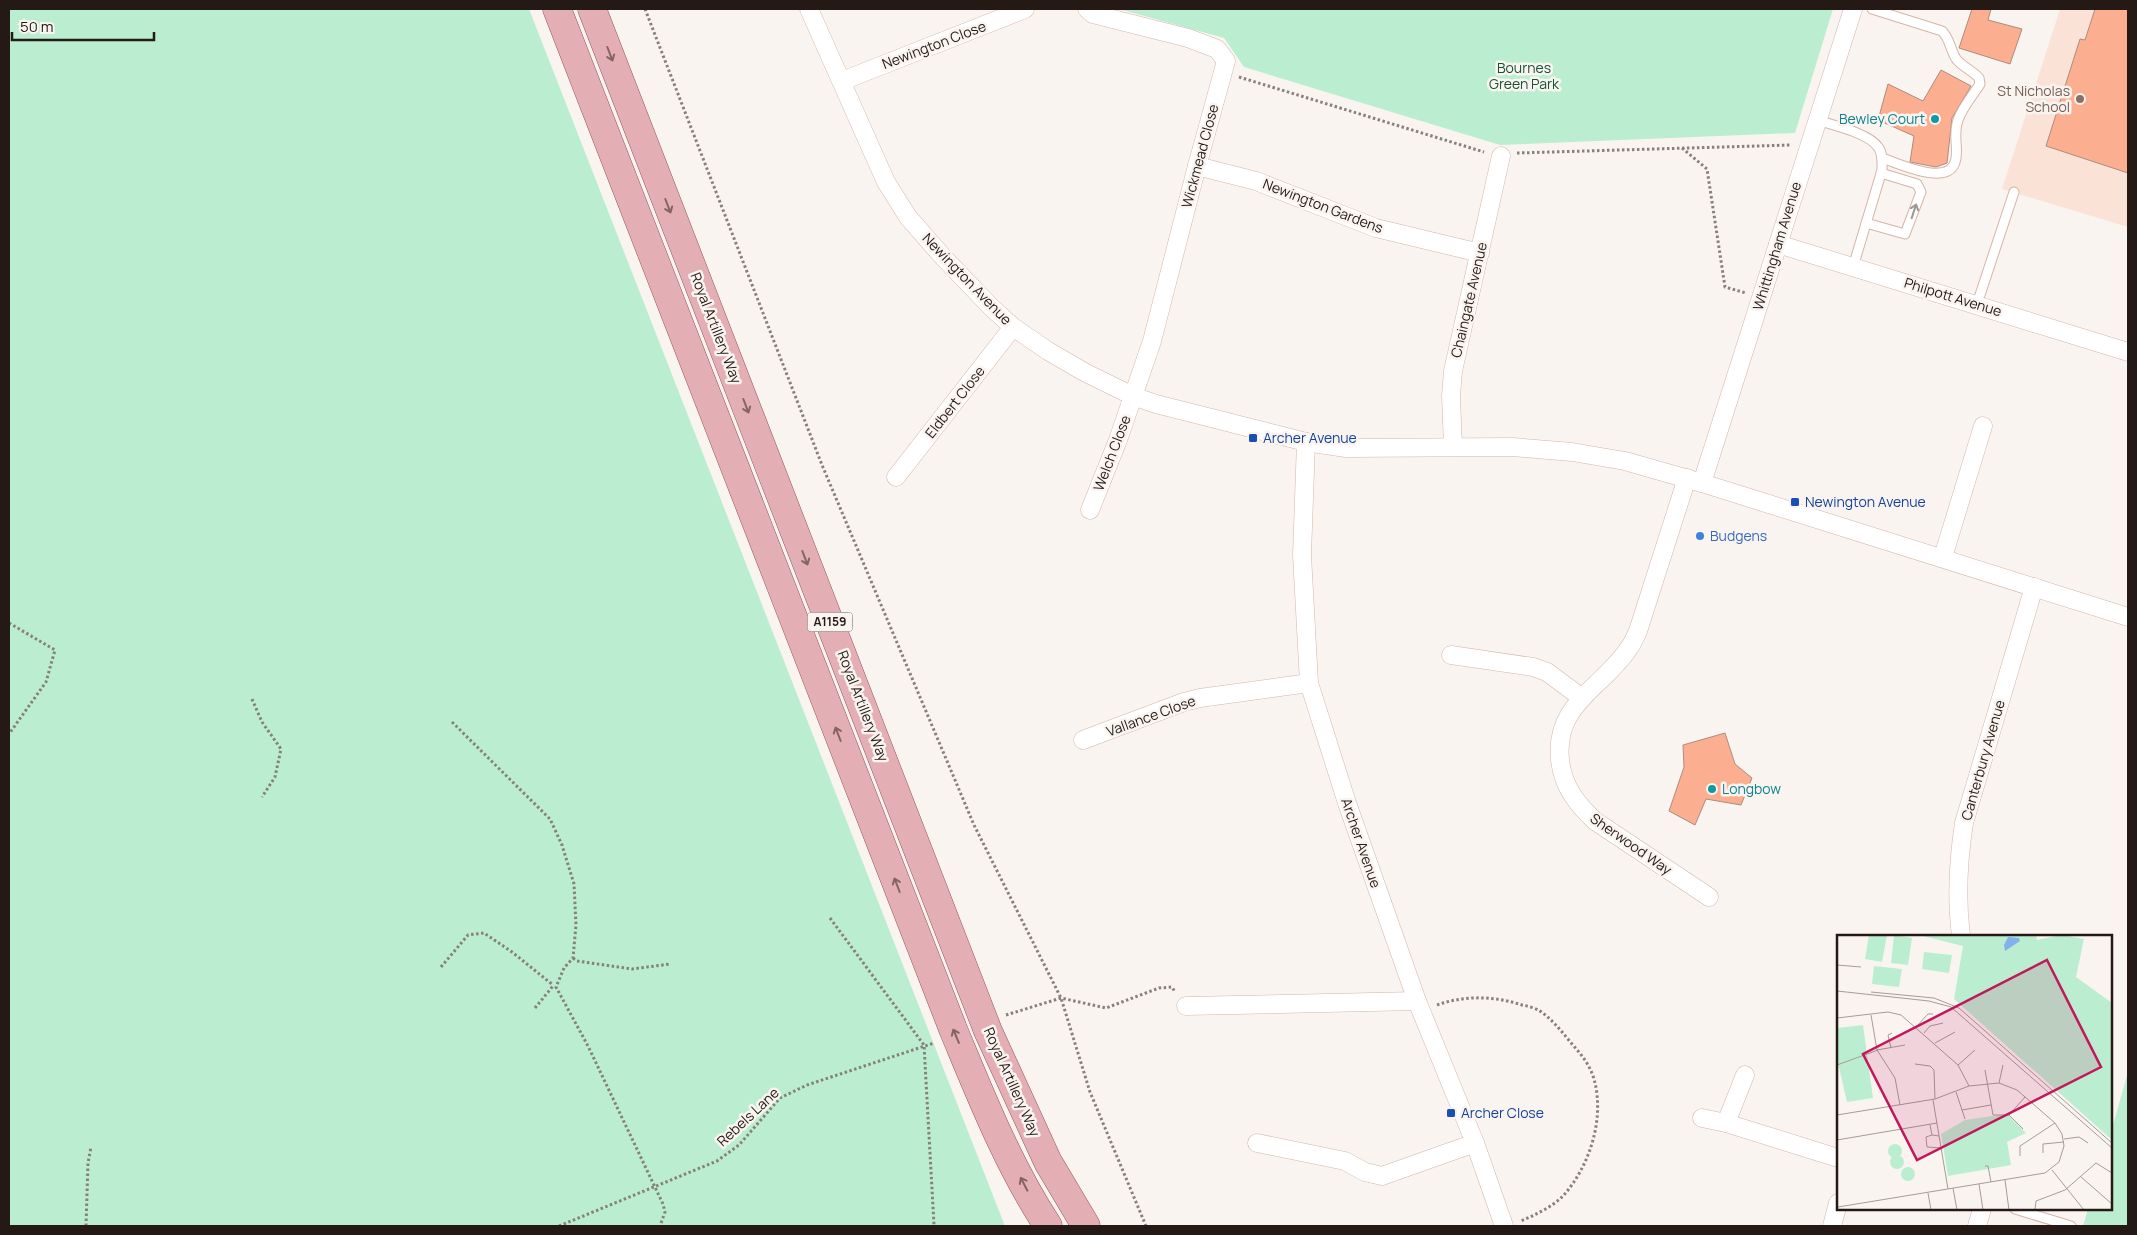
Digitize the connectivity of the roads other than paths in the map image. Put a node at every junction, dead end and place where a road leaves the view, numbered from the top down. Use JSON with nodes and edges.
{"nodes":[{"id":1,"x":557,"y":9,"type":"edge"},
{"id":2,"x":592,"y":9,"type":"edge"},
{"id":3,"x":809,"y":9,"type":"edge"},
{"id":4,"x":1025,"y":9,"type":"edge"},
{"id":5,"x":1087,"y":9,"type":"edge"},
{"id":6,"x":1853,"y":9,"type":"edge"},
{"id":7,"x":1872,"y":9,"type":"edge"},
{"id":8,"x":842,"y":81,"type":"junction"},
{"id":9,"x":1817,"y":120,"type":"junction"},
{"id":10,"x":1502,"y":156,"type":"road end"},
{"id":11,"x":1882,"y":158,"type":"junction"},
{"id":12,"x":1197,"y":166,"type":"junction"},
{"id":13,"x":1881,"y":173,"type":"junction"},
{"id":14,"x":2014,"y":192,"type":"dead end"},
{"id":15,"x":1866,"y":224,"type":"junction"},
{"id":16,"x":1778,"y":244,"type":"junction"},
{"id":17,"x":1480,"y":253,"type":"junction"},
{"id":18,"x":1853,"y":267,"type":"junction"},
{"id":19,"x":1977,"y":304,"type":"junction"},
{"id":20,"x":1013,"y":326,"type":"junction"},
{"id":21,"x":2128,"y":352,"type":"edge"},
{"id":22,"x":1134,"y":396,"type":"junction"},
{"id":23,"x":1983,"y":426,"type":"dead end"},
{"id":24,"x":1306,"y":442,"type":"junction"},
{"id":25,"x":1453,"y":446,"type":"junction"},
{"id":26,"x":896,"y":477,"type":"dead end"},
{"id":27,"x":1694,"y":480,"type":"junction"},
{"id":28,"x":1090,"y":510,"type":"dead end"},
{"id":29,"x":1942,"y":557,"type":"junction"},
{"id":30,"x":2034,"y":587,"type":"junction"},
{"id":31,"x":2128,"y":617,"type":"edge"},
{"id":32,"x":1450,"y":655,"type":"dead end"},
{"id":33,"x":1309,"y":683,"type":"junction"},
{"id":34,"x":1582,"y":698,"type":"junction"},
{"id":35,"x":1083,"y":740,"type":"dead end"},
{"id":36,"x":1709,"y":897,"type":"dead end"},
{"id":37,"x":1961,"y":935,"type":"edge"},
{"id":38,"x":1186,"y":1006,"type":"road end"},
{"id":39,"x":1419,"y":1006,"type":"junction"},
{"id":40,"x":1745,"y":1074,"type":"dead end"},
{"id":41,"x":1702,"y":1118,"type":"dead end"},
{"id":42,"x":1726,"y":1123,"type":"junction"},
{"id":43,"x":1257,"y":1143,"type":"dead end"},
{"id":44,"x":1475,"y":1143,"type":"junction"},
{"id":45,"x":1837,"y":1158,"type":"edge"},
{"id":46,"x":1837,"y":1207,"type":"edge"},
{"id":47,"x":1982,"y":1210,"type":"edge"},
{"id":48,"x":2018,"y":1210,"type":"edge"},
{"id":49,"x":1510,"y":1225,"type":"edge"},
{"id":50,"x":1048,"y":1226,"type":"edge"},
{"id":51,"x":1086,"y":1226,"type":"edge"},
{"id":52,"x":1832,"y":1226,"type":"edge"},
{"id":53,"x":1977,"y":1226,"type":"edge"},
{"id":54,"x":2070,"y":1226,"type":"edge"}],
"edges":[{"from":50,"to":1,"type":"main road","number":"A1159","one_way":true},
{"from":2,"to":51,"type":"main road","name":"Royal Artillery Way","number":"A1159","one_way":true},
{"from":3,"to":8,"type":"street","name":"Newington Avenue"},
{"from":4,"to":8,"type":"street","name":"Newington Close"},
{"from":5,"to":12,"type":"street","name":"Wickmead Close"},
{"from":6,"to":9,"type":"street","name":"Whittingham Avenue"},
{"from":7,"to":11,"type":"lane"},
{"from":8,"to":20,"type":"street","name":"Newington Avenue"},
{"from":9,"to":11,"type":"lane"},
{"from":9,"to":16,"type":"street","name":"Whittingham Avenue"},
{"from":10,"to":17,"type":"street","name":"Chaingate Avenue"},
{"from":11,"to":13,"type":"lane"},
{"from":12,"to":17,"type":"street","name":"Newington Gardens"},
{"from":12,"to":22,"type":"street","name":"Wickmead Close"},
{"from":13,"to":15,"type":"lane"},
{"from":15,"to":13,"type":"lane","one_way":true},
{"from":14,"to":19,"type":"lane"},
{"from":15,"to":18,"type":"lane"},
{"from":16,"to":18,"type":"street","name":"Philpott Avenue"},
{"from":16,"to":27,"type":"street","name":"Whittingham Avenue"},
{"from":17,"to":25,"type":"street","name":"Chaingate Avenue"},
{"from":18,"to":19,"type":"street","name":"Philpott Avenue"},
{"from":19,"to":21,"type":"street","name":"Philpott Avenue"},
{"from":20,"to":22,"type":"street","name":"Newington Avenue"},
{"from":20,"to":26,"type":"street","name":"Eldbert Close"},
{"from":22,"to":24,"type":"street","name":"Newington Avenue"},
{"from":22,"to":28,"type":"street","name":"Welch Close"},
{"from":23,"to":29,"type":"street"},
{"from":24,"to":25,"type":"street","name":"Newington Avenue"},
{"from":24,"to":33,"type":"street","name":"Archer Avenue"},
{"from":25,"to":27,"type":"street","name":"Newington Avenue"},
{"from":27,"to":29,"type":"street","name":"Newington Avenue"},
{"from":27,"to":34,"type":"street","name":"Sherwood Way"},
{"from":29,"to":30,"type":"street","name":"Newington Avenue"},
{"from":30,"to":31,"type":"street","name":"Newington Avenue"},
{"from":30,"to":37,"type":"street","name":"Canterbury Avenue"},
{"from":32,"to":34,"type":"street"},
{"from":33,"to":35,"type":"street","name":"Vallance Close"},
{"from":33,"to":39,"type":"street","name":"Archer Avenue"},
{"from":34,"to":36,"type":"street","name":"Sherwood Way"},
{"from":38,"to":39,"type":"street"},
{"from":39,"to":44,"type":"street","name":"Archer Avenue"},
{"from":40,"to":42,"type":"street"},
{"from":41,"to":42,"type":"street"},
{"from":42,"to":45,"type":"street"},
{"from":43,"to":44,"type":"street"},
{"from":44,"to":49,"type":"street","name":"Archer Avenue"},
{"from":46,"to":52,"type":"street"},
{"from":47,"to":53,"type":"street"},
{"from":48,"to":54,"type":"lane"}]}
